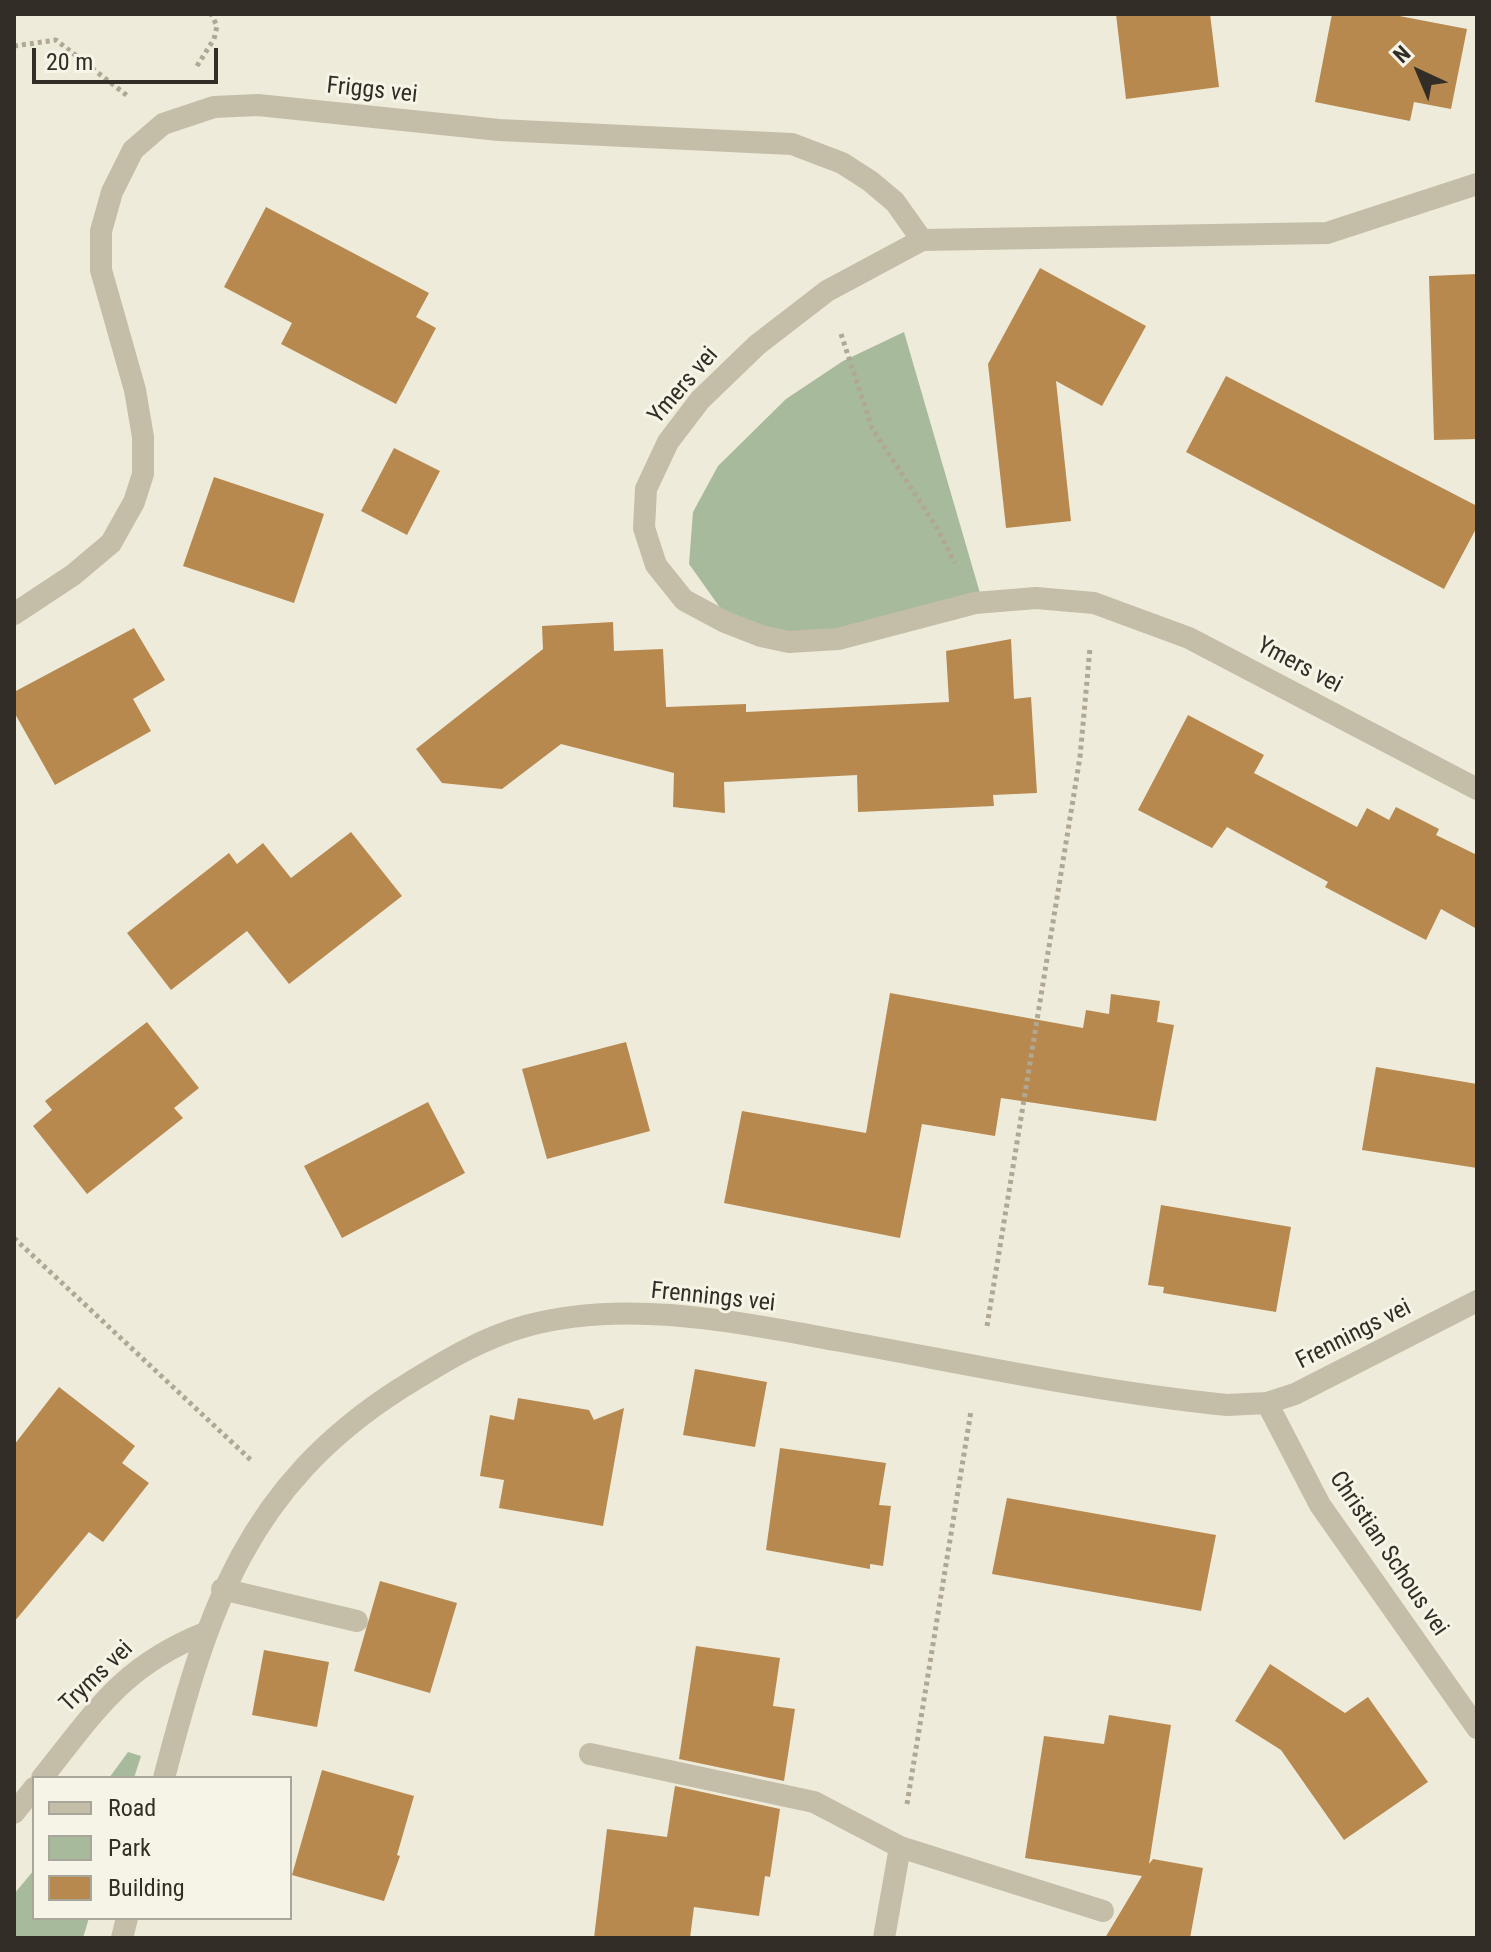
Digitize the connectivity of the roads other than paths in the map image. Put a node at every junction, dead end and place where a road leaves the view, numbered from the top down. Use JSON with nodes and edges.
{"nodes":[{"id":1,"x":1477,"y":184,"type":"edge"},
{"id":2,"x":922,"y":240,"type":"junction"},
{"id":3,"x":14,"y":614,"type":"edge"},
{"id":4,"x":1477,"y":789,"type":"edge"},
{"id":5,"x":1477,"y":1301,"type":"edge"},
{"id":6,"x":1267,"y":1403,"type":"junction"},
{"id":7,"x":222,"y":1589,"type":"junction"},
{"id":8,"x":357,"y":1621,"type":"dead end"},
{"id":9,"x":205,"y":1633,"type":"junction"},
{"id":10,"x":1477,"y":1728,"type":"edge"},
{"id":11,"x":590,"y":1754,"type":"dead end"},
{"id":12,"x":44,"y":1776,"type":"edge"},
{"id":13,"x":165,"y":1776,"type":"edge"},
{"id":14,"x":32,"y":1790,"type":"edge"},
{"id":15,"x":14,"y":1813,"type":"edge"},
{"id":16,"x":900,"y":1847,"type":"junction"},
{"id":17,"x":1103,"y":1911,"type":"dead end"},
{"id":18,"x":884,"y":1938,"type":"edge"}],
"edges":[{"from":1,"to":2,"type":"street","name":"Ymers vei"},
{"from":2,"to":3,"type":"street","name":"Friggs vei"},
{"from":2,"to":4,"type":"street","name":"Ymers vei"},
{"from":5,"to":6,"type":"street","name":"Frennings vei"},
{"from":6,"to":7,"type":"street","name":"Frennings vei"},
{"from":6,"to":10,"type":"street","name":"Christian Schous vei"},
{"from":7,"to":8,"type":"street"},
{"from":7,"to":9,"type":"street","name":"Frennings vei"},
{"from":9,"to":12,"type":"street","name":"Tryms vei"},
{"from":9,"to":13,"type":"street","name":"Frennings vei"},
{"from":11,"to":16,"type":"street"},
{"from":14,"to":15,"type":"street"},
{"from":16,"to":17,"type":"street"},
{"from":16,"to":18,"type":"street"}]}
